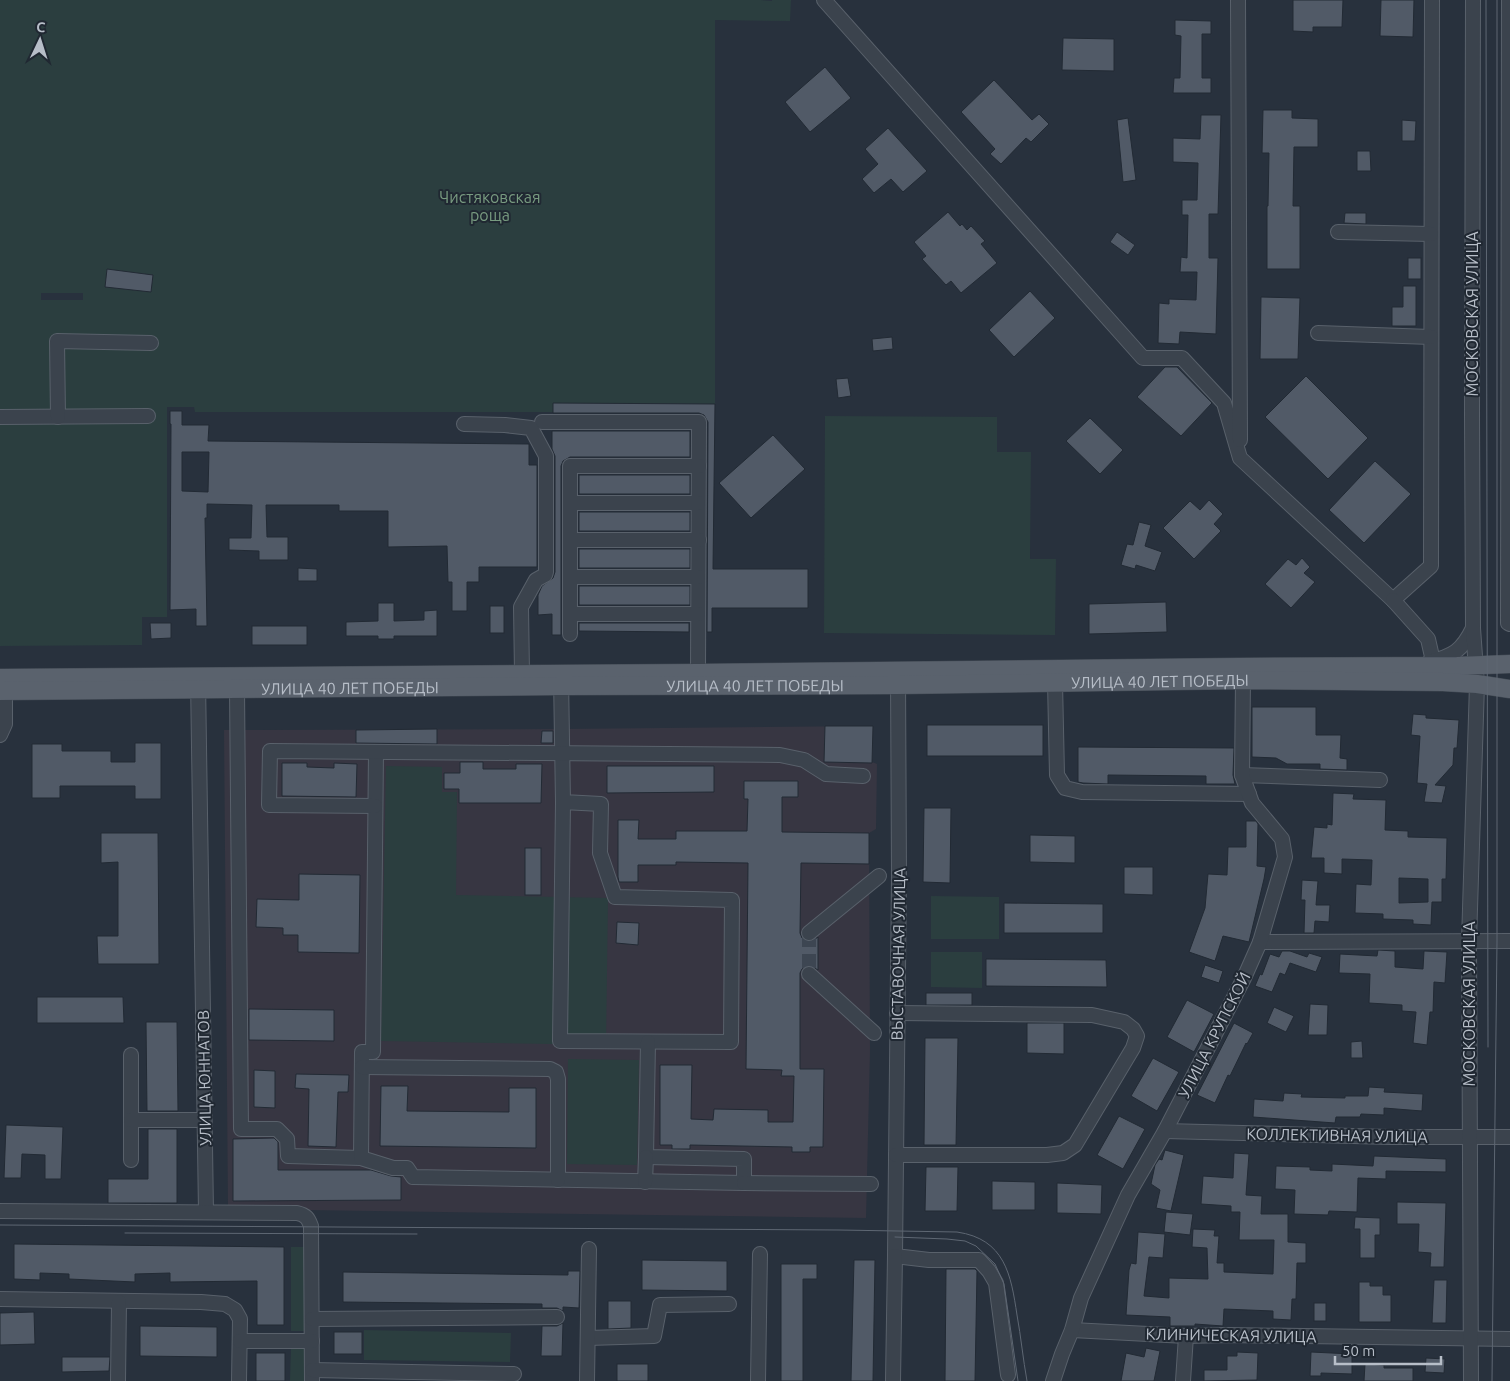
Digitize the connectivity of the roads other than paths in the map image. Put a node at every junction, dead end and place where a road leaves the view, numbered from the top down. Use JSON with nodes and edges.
{"nodes":[{"id":1,"x":824,"y":0,"type":"edge"},
{"id":2,"x":1238,"y":0,"type":"edge"},
{"id":3,"x":1432,"y":0,"type":"edge"},
{"id":4,"x":1473,"y":0,"type":"edge"},
{"id":5,"x":1509,"y":0,"type":"edge"},
{"id":6,"x":1509,"y":80,"type":"edge"},
{"id":7,"x":1509,"y":214,"type":"edge"},
{"id":8,"x":1338,"y":232,"type":"dead end"},
{"id":9,"x":1432,"y":234,"type":"junction"},
{"id":10,"x":1318,"y":333,"type":"dead end"},
{"id":11,"x":1431,"y":337,"type":"junction"},
{"id":12,"x":151,"y":344,"type":"dead end"},
{"id":13,"x":148,"y":416,"type":"dead end"},
{"id":14,"x":0,"y":417,"type":"edge"},
{"id":15,"x":58,"y":417,"type":"junction"},
{"id":16,"x":542,"y":422,"type":"dead end"},
{"id":17,"x":464,"y":424,"type":"dead end"},
{"id":18,"x":1240,"y":458,"type":"junction"},
{"id":19,"x":1509,"y":460,"type":"edge"},
{"id":20,"x":698,"y":466,"type":"junction"},
{"id":21,"x":570,"y":503,"type":"junction"},
{"id":22,"x":698,"y":503,"type":"junction"},
{"id":23,"x":570,"y":540,"type":"junction"},
{"id":24,"x":698,"y":540,"type":"junction"},
{"id":25,"x":570,"y":577,"type":"junction"},
{"id":26,"x":698,"y":577,"type":"junction"},
{"id":27,"x":1393,"y":600,"type":"junction"},
{"id":28,"x":570,"y":614,"type":"junction"},
{"id":29,"x":698,"y":614,"type":"junction"},
{"id":30,"x":1510,"y":624,"type":"edge"},
{"id":31,"x":1473,"y":628,"type":"junction"},
{"id":32,"x":570,"y":634,"type":"dead end"},
{"id":33,"x":1433,"y":661,"type":"junction"},
{"id":34,"x":1510,"y":664,"type":"edge"},
{"id":35,"x":1411,"y":666,"type":"junction"},
{"id":36,"x":1476,"y":666,"type":"junction"},
{"id":37,"x":698,"y":673,"type":"junction"},
{"id":38,"x":522,"y":674,"type":"junction"},
{"id":39,"x":898,"y":678,"type":"junction"},
{"id":40,"x":561,"y":680,"type":"junction"},
{"id":41,"x":1243,"y":680,"type":"junction"},
{"id":42,"x":1055,"y":682,"type":"junction"},
{"id":43,"x":198,"y":683,"type":"junction"},
{"id":44,"x":1477,"y":684,"type":"junction"},
{"id":45,"x":2,"y":687,"type":"edge"},
{"id":46,"x":237,"y":689,"type":"junction"},
{"id":47,"x":1510,"y":689,"type":"edge"},
{"id":48,"x":0,"y":735,"type":"edge"},
{"id":49,"x":376,"y":752,"type":"junction"},
{"id":50,"x":562,"y":753,"type":"junction"},
{"id":51,"x":1242,"y":775,"type":"junction"},
{"id":52,"x":863,"y":776,"type":"dead end"},
{"id":53,"x":1380,"y":780,"type":"dead end"},
{"id":54,"x":1249,"y":794,"type":"junction"},
{"id":55,"x":563,"y":802,"type":"junction"},
{"id":56,"x":375,"y":806,"type":"junction"},
{"id":57,"x":878,"y":876,"type":"dead end"},
{"id":58,"x":809,"y":933,"type":"dead end"},
{"id":59,"x":1468,"y":941,"type":"junction"},
{"id":60,"x":1510,"y":941,"type":"edge"},
{"id":61,"x":1260,"y":942,"type":"junction"},
{"id":62,"x":809,"y":974,"type":"dead end"},
{"id":63,"x":897,"y":1013,"type":"junction"},
{"id":64,"x":874,"y":1033,"type":"dead end"},
{"id":65,"x":648,"y":1042,"type":"junction"},
{"id":66,"x":131,"y":1055,"type":"dead end"},
{"id":67,"x":362,"y":1067,"type":"junction"},
{"id":68,"x":131,"y":1120,"type":"junction"},
{"id":69,"x":204,"y":1120,"type":"junction"},
{"id":70,"x":1165,"y":1131,"type":"junction"},
{"id":71,"x":1470,"y":1137,"type":"junction"},
{"id":72,"x":1510,"y":1137,"type":"edge"},
{"id":73,"x":896,"y":1155,"type":"junction"},
{"id":74,"x":646,"y":1156,"type":"junction"},
{"id":75,"x":361,"y":1158,"type":"junction"},
{"id":76,"x":131,"y":1160,"type":"dead end"},
{"id":77,"x":558,"y":1180,"type":"junction"},
{"id":78,"x":645,"y":1182,"type":"junction"},
{"id":79,"x":744,"y":1183,"type":"junction"},
{"id":80,"x":871,"y":1184,"type":"dead end"},
{"id":81,"x":0,"y":1211,"type":"edge"},
{"id":82,"x":206,"y":1212,"type":"junction"},
{"id":83,"x":589,"y":1249,"type":"dead end"},
{"id":84,"x":760,"y":1254,"type":"dead end"},
{"id":85,"x":895,"y":1256,"type":"junction"},
{"id":86,"x":0,"y":1299,"type":"edge"},
{"id":87,"x":119,"y":1302,"type":"junction"},
{"id":88,"x":730,"y":1304,"type":"dead end"},
{"id":89,"x":556,"y":1317,"type":"dead end"},
{"id":90,"x":312,"y":1319,"type":"junction"},
{"id":91,"x":1072,"y":1330,"type":"junction"},
{"id":92,"x":1186,"y":1336,"type":"junction"},
{"id":93,"x":588,"y":1338,"type":"junction"},
{"id":94,"x":1471,"y":1339,"type":"junction"},
{"id":95,"x":1510,"y":1339,"type":"edge"},
{"id":96,"x":240,"y":1341,"type":"junction"},
{"id":97,"x":312,"y":1341,"type":"junction"},
{"id":98,"x":514,"y":1374,"type":"dead end"},
{"id":99,"x":312,"y":1375,"type":"edge"},
{"id":100,"x":1008,"y":1375,"type":"dead end"},
{"id":101,"x":118,"y":1381,"type":"edge"},
{"id":102,"x":239,"y":1381,"type":"edge"},
{"id":103,"x":586,"y":1381,"type":"edge"},
{"id":104,"x":758,"y":1381,"type":"edge"},
{"id":105,"x":893,"y":1381,"type":"edge"},
{"id":106,"x":1053,"y":1381,"type":"edge"},
{"id":107,"x":1183,"y":1381,"type":"edge"},
{"id":108,"x":1471,"y":1381,"type":"edge"}],
"edges":[{"from":1,"to":18,"type":"street"},
{"from":2,"to":18,"type":"street"},
{"from":3,"to":9,"type":"street"},
{"from":4,"to":31,"type":"street","name":"МОСКОВСКАЯ УЛИЦА"},
{"from":5,"to":6,"type":"street"},
{"from":6,"to":7,"type":"street"},
{"from":7,"to":19,"type":"street"},
{"from":8,"to":9,"type":"street"},
{"from":9,"to":11,"type":"street"},
{"from":10,"to":11,"type":"street"},
{"from":11,"to":27,"type":"street"},
{"from":12,"to":15,"type":"street"},
{"from":13,"to":15,"type":"street"},
{"from":14,"to":15,"type":"street"},
{"from":16,"to":20,"type":"street"},
{"from":17,"to":38,"type":"street"},
{"from":18,"to":27,"type":"street"},
{"from":19,"to":30,"type":"street"},
{"from":20,"to":21,"type":"street"},
{"from":20,"to":22,"type":"street"},
{"from":21,"to":22,"type":"street"},
{"from":21,"to":23,"type":"street"},
{"from":22,"to":24,"type":"street"},
{"from":23,"to":24,"type":"street"},
{"from":23,"to":25,"type":"street"},
{"from":24,"to":26,"type":"street"},
{"from":25,"to":26,"type":"street"},
{"from":25,"to":28,"type":"street"},
{"from":26,"to":29,"type":"street"},
{"from":27,"to":33,"type":"street"},
{"from":28,"to":29,"type":"street"},
{"from":28,"to":32,"type":"street"},
{"from":29,"to":37,"type":"street"},
{"from":31,"to":33,"type":"street"},
{"from":31,"to":36,"type":"street","name":"МОСКОВСКАЯ УЛИЦА"},
{"from":33,"to":35,"type":"street"},
{"from":34,"to":36,"type":"main road","name":"УЛИЦА 40 ЛЕТ ПОБЕДЫ"},
{"from":35,"to":36,"type":"main road","name":"УЛИЦА 40 ЛЕТ ПОБЕДЫ"},
{"from":35,"to":39,"type":"main road","name":"УЛИЦА 40 ЛЕТ ПОБЕДЫ"},
{"from":36,"to":44,"type":"street","name":"МОСКОВСКАЯ УЛИЦА"},
{"from":37,"to":39,"type":"main road","name":"УЛИЦА 40 ЛЕТ ПОБЕДЫ"},
{"from":37,"to":40,"type":"main road","name":"УЛИЦА 40 ЛЕТ ПОБЕДЫ"},
{"from":38,"to":40,"type":"main road","name":"УЛИЦА 40 ЛЕТ ПОБЕДЫ"},
{"from":38,"to":43,"type":"main road","name":"УЛИЦА 40 ЛЕТ ПОБЕДЫ"},
{"from":39,"to":40,"type":"main road","name":"УЛИЦА 40 ЛЕТ ПОБЕДЫ"},
{"from":39,"to":42,"type":"main road","name":"УЛИЦА 40 ЛЕТ ПОБЕДЫ"},
{"from":39,"to":63,"type":"street","name":"ВЫСТАВОЧНАЯ УЛИЦА"},
{"from":40,"to":46,"type":"main road","name":"УЛИЦА 40 ЛЕТ ПОБЕДЫ"},
{"from":40,"to":50,"type":"street"},
{"from":41,"to":42,"type":"main road","name":"УЛИЦА 40 ЛЕТ ПОБЕДЫ"},
{"from":41,"to":44,"type":"main road","name":"УЛИЦА 40 ЛЕТ ПОБЕДЫ"},
{"from":41,"to":51,"type":"street","name":"УЛИЦА КРУПСКОЙ"},
{"from":42,"to":54,"type":"street"},
{"from":43,"to":45,"type":"main road","name":"УЛИЦА 40 ЛЕТ ПОБЕДЫ"},
{"from":43,"to":46,"type":"main road","name":"УЛИЦА 40 ЛЕТ ПОБЕДЫ"},
{"from":43,"to":69,"type":"street","name":"УЛИЦА ЮННАТОВ"},
{"from":44,"to":47,"type":"main road","name":"УЛИЦА 40 ЛЕТ ПОБЕДЫ"},
{"from":44,"to":59,"type":"street","name":"МОСКОВСКАЯ УЛИЦА"},
{"from":45,"to":48,"type":"street"},
{"from":46,"to":75,"type":"street"},
{"from":49,"to":50,"type":"street"},
{"from":49,"to":56,"type":"street"},
{"from":49,"to":56,"type":"street"},
{"from":50,"to":52,"type":"street"},
{"from":50,"to":55,"type":"street"},
{"from":51,"to":53,"type":"street"},
{"from":51,"to":54,"type":"street","name":"УЛИЦА КРУПСКОЙ"},
{"from":54,"to":61,"type":"street","name":"УЛИЦА КРУПСКОЙ"},
{"from":55,"to":65,"type":"street"},
{"from":55,"to":65,"type":"street"},
{"from":56,"to":67,"type":"street"},
{"from":57,"to":58,"type":"street"},
{"from":59,"to":60,"type":"street"},
{"from":59,"to":61,"type":"street"},
{"from":59,"to":71,"type":"street","name":"МОСКОВСКАЯ УЛИЦА"},
{"from":61,"to":70,"type":"street","name":"УЛИЦА КРУПСКОЙ"},
{"from":62,"to":64,"type":"street"},
{"from":63,"to":73,"type":"street","name":"ВЫСТАВОЧНАЯ УЛИЦА"},
{"from":63,"to":73,"type":"street"},
{"from":65,"to":74,"type":"street"},
{"from":66,"to":68,"type":"street"},
{"from":67,"to":75,"type":"street"},
{"from":67,"to":77,"type":"street"},
{"from":68,"to":69,"type":"street"},
{"from":68,"to":76,"type":"street"},
{"from":69,"to":82,"type":"street","name":"УЛИЦА ЮННАТОВ"},
{"from":70,"to":71,"type":"street","name":"КОЛЛЕКТИВНАЯ УЛИЦА"},
{"from":70,"to":91,"type":"street","name":"УЛИЦА КРУПСКОЙ"},
{"from":71,"to":72,"type":"street","name":"КОЛЛЕКТИВНАЯ УЛИЦА"},
{"from":71,"to":94,"type":"street","name":"МОСКОВСКАЯ УЛИЦА"},
{"from":73,"to":85,"type":"street","name":"ВЫСТАВОЧНАЯ УЛИЦА"},
{"from":74,"to":78,"type":"street"},
{"from":74,"to":79,"type":"street"},
{"from":75,"to":77,"type":"street"},
{"from":77,"to":78,"type":"street"},
{"from":78,"to":79,"type":"street"},
{"from":79,"to":80,"type":"street"},
{"from":81,"to":82,"type":"street"},
{"from":82,"to":90,"type":"street"},
{"from":83,"to":93,"type":"street"},
{"from":84,"to":104,"type":"street"},
{"from":85,"to":100,"type":"street"},
{"from":85,"to":105,"type":"street","name":"ВЫСТАВОЧНАЯ УЛИЦА"},
{"from":86,"to":87,"type":"street"},
{"from":87,"to":96,"type":"street"},
{"from":87,"to":101,"type":"street"},
{"from":88,"to":93,"type":"street"},
{"from":89,"to":90,"type":"street"},
{"from":90,"to":97,"type":"street"},
{"from":91,"to":92,"type":"street","name":"КЛИНИЧЕСКАЯ УЛИЦА"},
{"from":91,"to":106,"type":"street","name":"УЛИЦА КРУПСКОЙ"},
{"from":92,"to":94,"type":"street","name":"КЛИНИЧЕСКАЯ УЛИЦА"},
{"from":92,"to":107,"type":"street"},
{"from":93,"to":103,"type":"street"},
{"from":94,"to":95,"type":"street","name":"КЛИНИЧЕСКАЯ УЛИЦА"},
{"from":94,"to":108,"type":"street","name":"МОСКОВСКАЯ УЛИЦА"},
{"from":96,"to":97,"type":"street"},
{"from":96,"to":102,"type":"street"},
{"from":97,"to":99,"type":"street"},
{"from":98,"to":99,"type":"street"}]}
